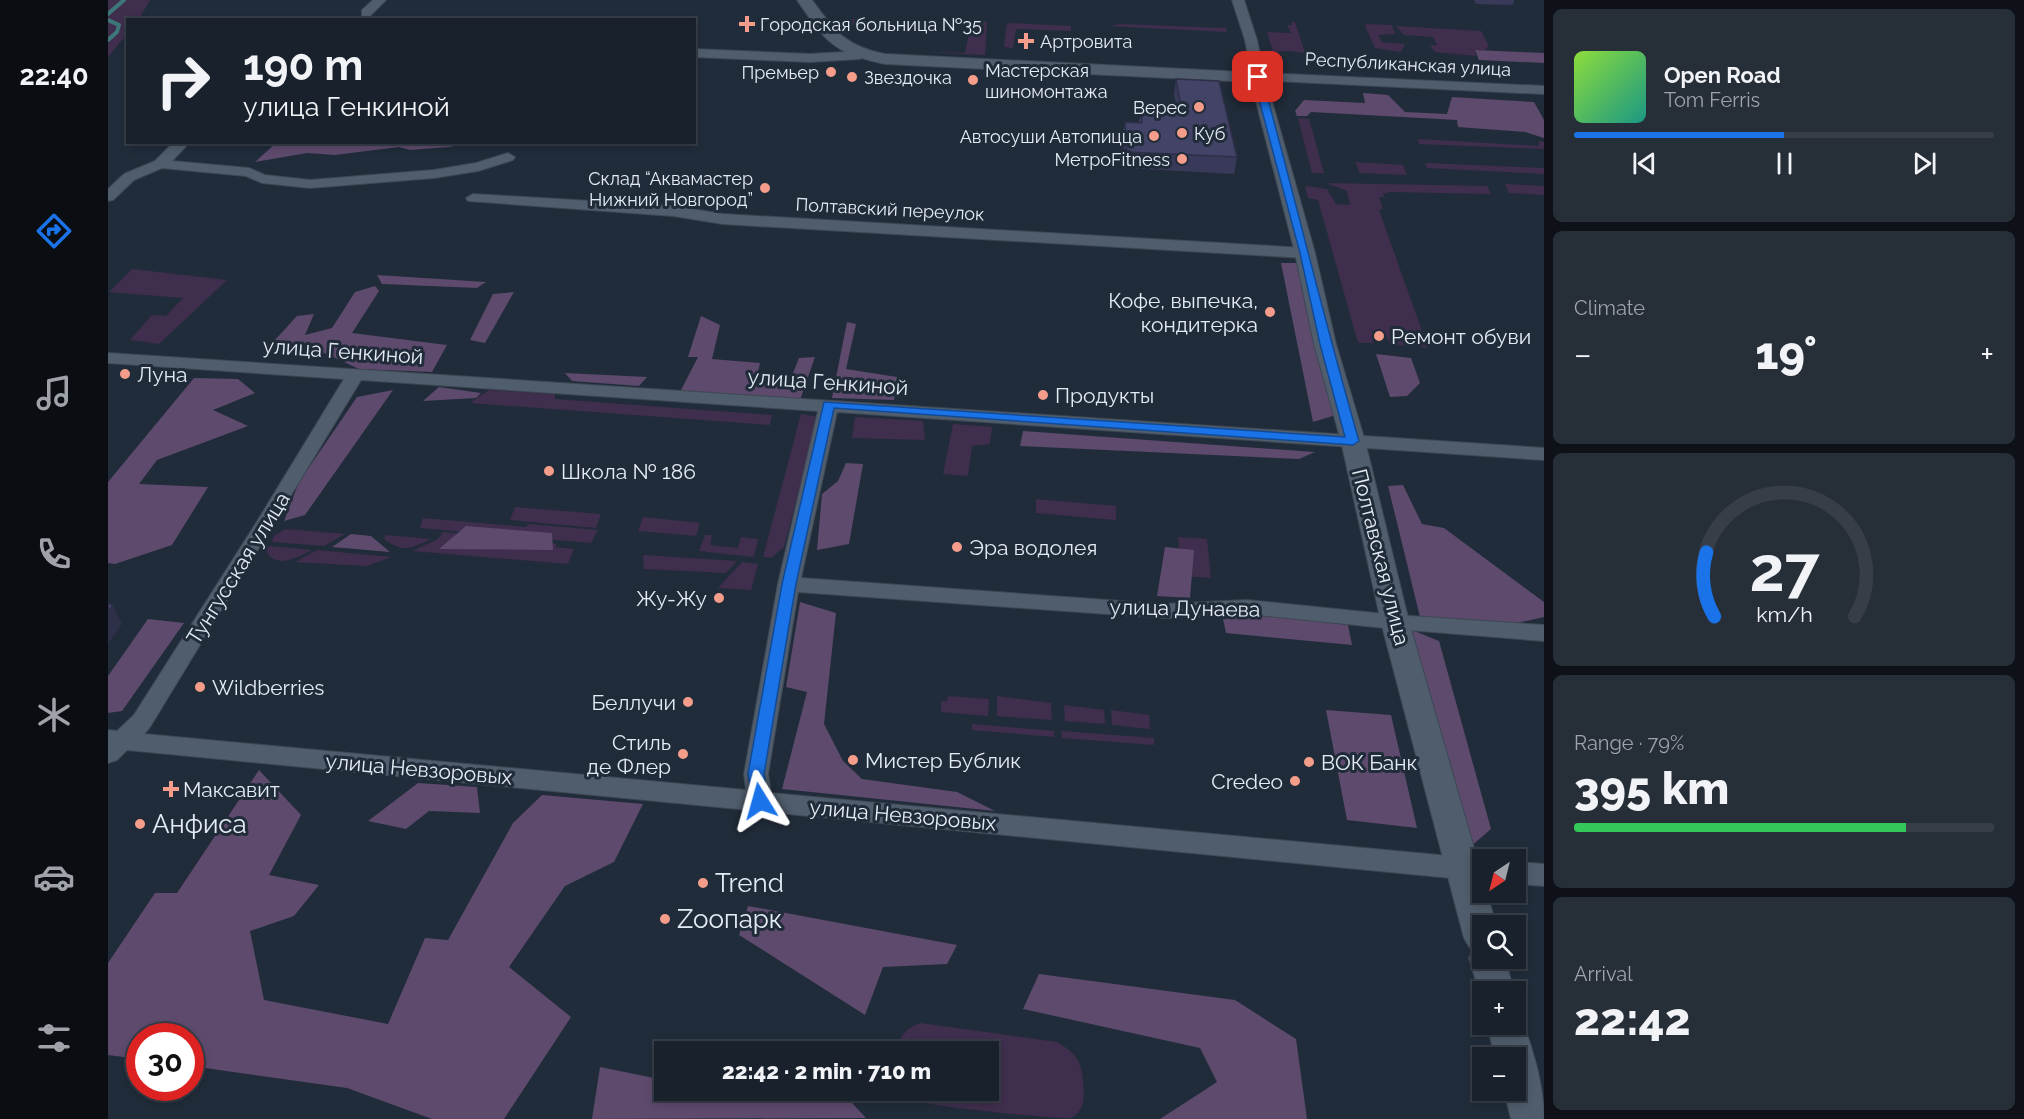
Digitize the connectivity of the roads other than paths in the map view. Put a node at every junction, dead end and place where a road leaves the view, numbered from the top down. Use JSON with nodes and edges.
{"nodes":[{"id":1,"x":380,"y":0,"type":"edge"},
{"id":2,"x":804,"y":0,"type":"edge"},
{"id":3,"x":1238,"y":0,"type":"edge"},
{"id":4,"x":366,"y":13,"type":"dead end"},
{"id":5,"x":696,"y":53,"type":"edge"},
{"id":6,"x":860,"y":55,"type":"junction"},
{"id":7,"x":1258,"y":77,"type":"junction"},
{"id":8,"x":1544,"y":90,"type":"edge"},
{"id":9,"x":181,"y":144,"type":"edge"},
{"id":10,"x":508,"y":157,"type":"dead end"},
{"id":11,"x":160,"y":164,"type":"junction"},
{"id":12,"x":108,"y":197,"type":"edge"},
{"id":13,"x":473,"y":198,"type":"dead end"},
{"id":14,"x":1305,"y":253,"type":"junction"},
{"id":15,"x":108,"y":358,"type":"edge"},
{"id":16,"x":356,"y":374,"type":"junction"},
{"id":17,"x":829,"y":405,"type":"junction"},
{"id":18,"x":1353,"y":441,"type":"junction"},
{"id":19,"x":1544,"y":454,"type":"edge"},
{"id":20,"x":789,"y":584,"type":"junction"},
{"id":21,"x":1395,"y":622,"type":"junction"},
{"id":22,"x":1544,"y":633,"type":"edge"},
{"id":23,"x":113,"y":744,"type":"edge"},
{"id":24,"x":760,"y":801,"type":"junction"},
{"id":25,"x":1472,"y":866,"type":"edge"},
{"id":26,"x":1472,"y":869,"type":"edge"},
{"id":27,"x":1526,"y":874,"type":"edge"},
{"id":28,"x":1544,"y":875,"type":"edge"},
{"id":29,"x":1526,"y":1100,"type":"edge"},
{"id":30,"x":1531,"y":1119,"type":"edge"}],
"edges":[{"from":1,"to":4,"type":"street"},
{"from":2,"to":6,"type":"street"},
{"from":3,"to":7,"type":"street","name":"Полтавская улица"},
{"from":5,"to":6,"type":"street","name":"Республиканская улица"},
{"from":6,"to":7,"type":"street","name":"Республиканская улица"},
{"from":7,"to":8,"type":"street","name":"Республиканская улица"},
{"from":7,"to":14,"type":"street","name":"Полтавская улица"},
{"from":9,"to":11,"type":"street"},
{"from":10,"to":11,"type":"street"},
{"from":11,"to":12,"type":"street"},
{"from":13,"to":14,"type":"street","name":"Полтавский переулок"},
{"from":14,"to":18,"type":"street","name":"Полтавская улица"},
{"from":15,"to":16,"type":"street","name":"улица Генкиной"},
{"from":16,"to":17,"type":"street","name":"улица Генкиной"},
{"from":16,"to":23,"type":"street","name":"Тунгусская улица"},
{"from":17,"to":18,"type":"street","name":"улица Генкиной"},
{"from":17,"to":20,"type":"street"},
{"from":18,"to":19,"type":"street","name":"улица Генкиной"},
{"from":18,"to":21,"type":"street","name":"Полтавская улица"},
{"from":20,"to":21,"type":"street","name":"улица Дунаева"},
{"from":20,"to":24,"type":"street"},
{"from":21,"to":22,"type":"street","name":"улица Дунаева"},
{"from":21,"to":25,"type":"street","name":"Полтавская улица"},
{"from":23,"to":24,"type":"street","name":"улица Невзоровых"},
{"from":24,"to":26,"type":"street","name":"улица Невзоровых"},
{"from":27,"to":28,"type":"street"},
{"from":29,"to":30,"type":"street"}]}
